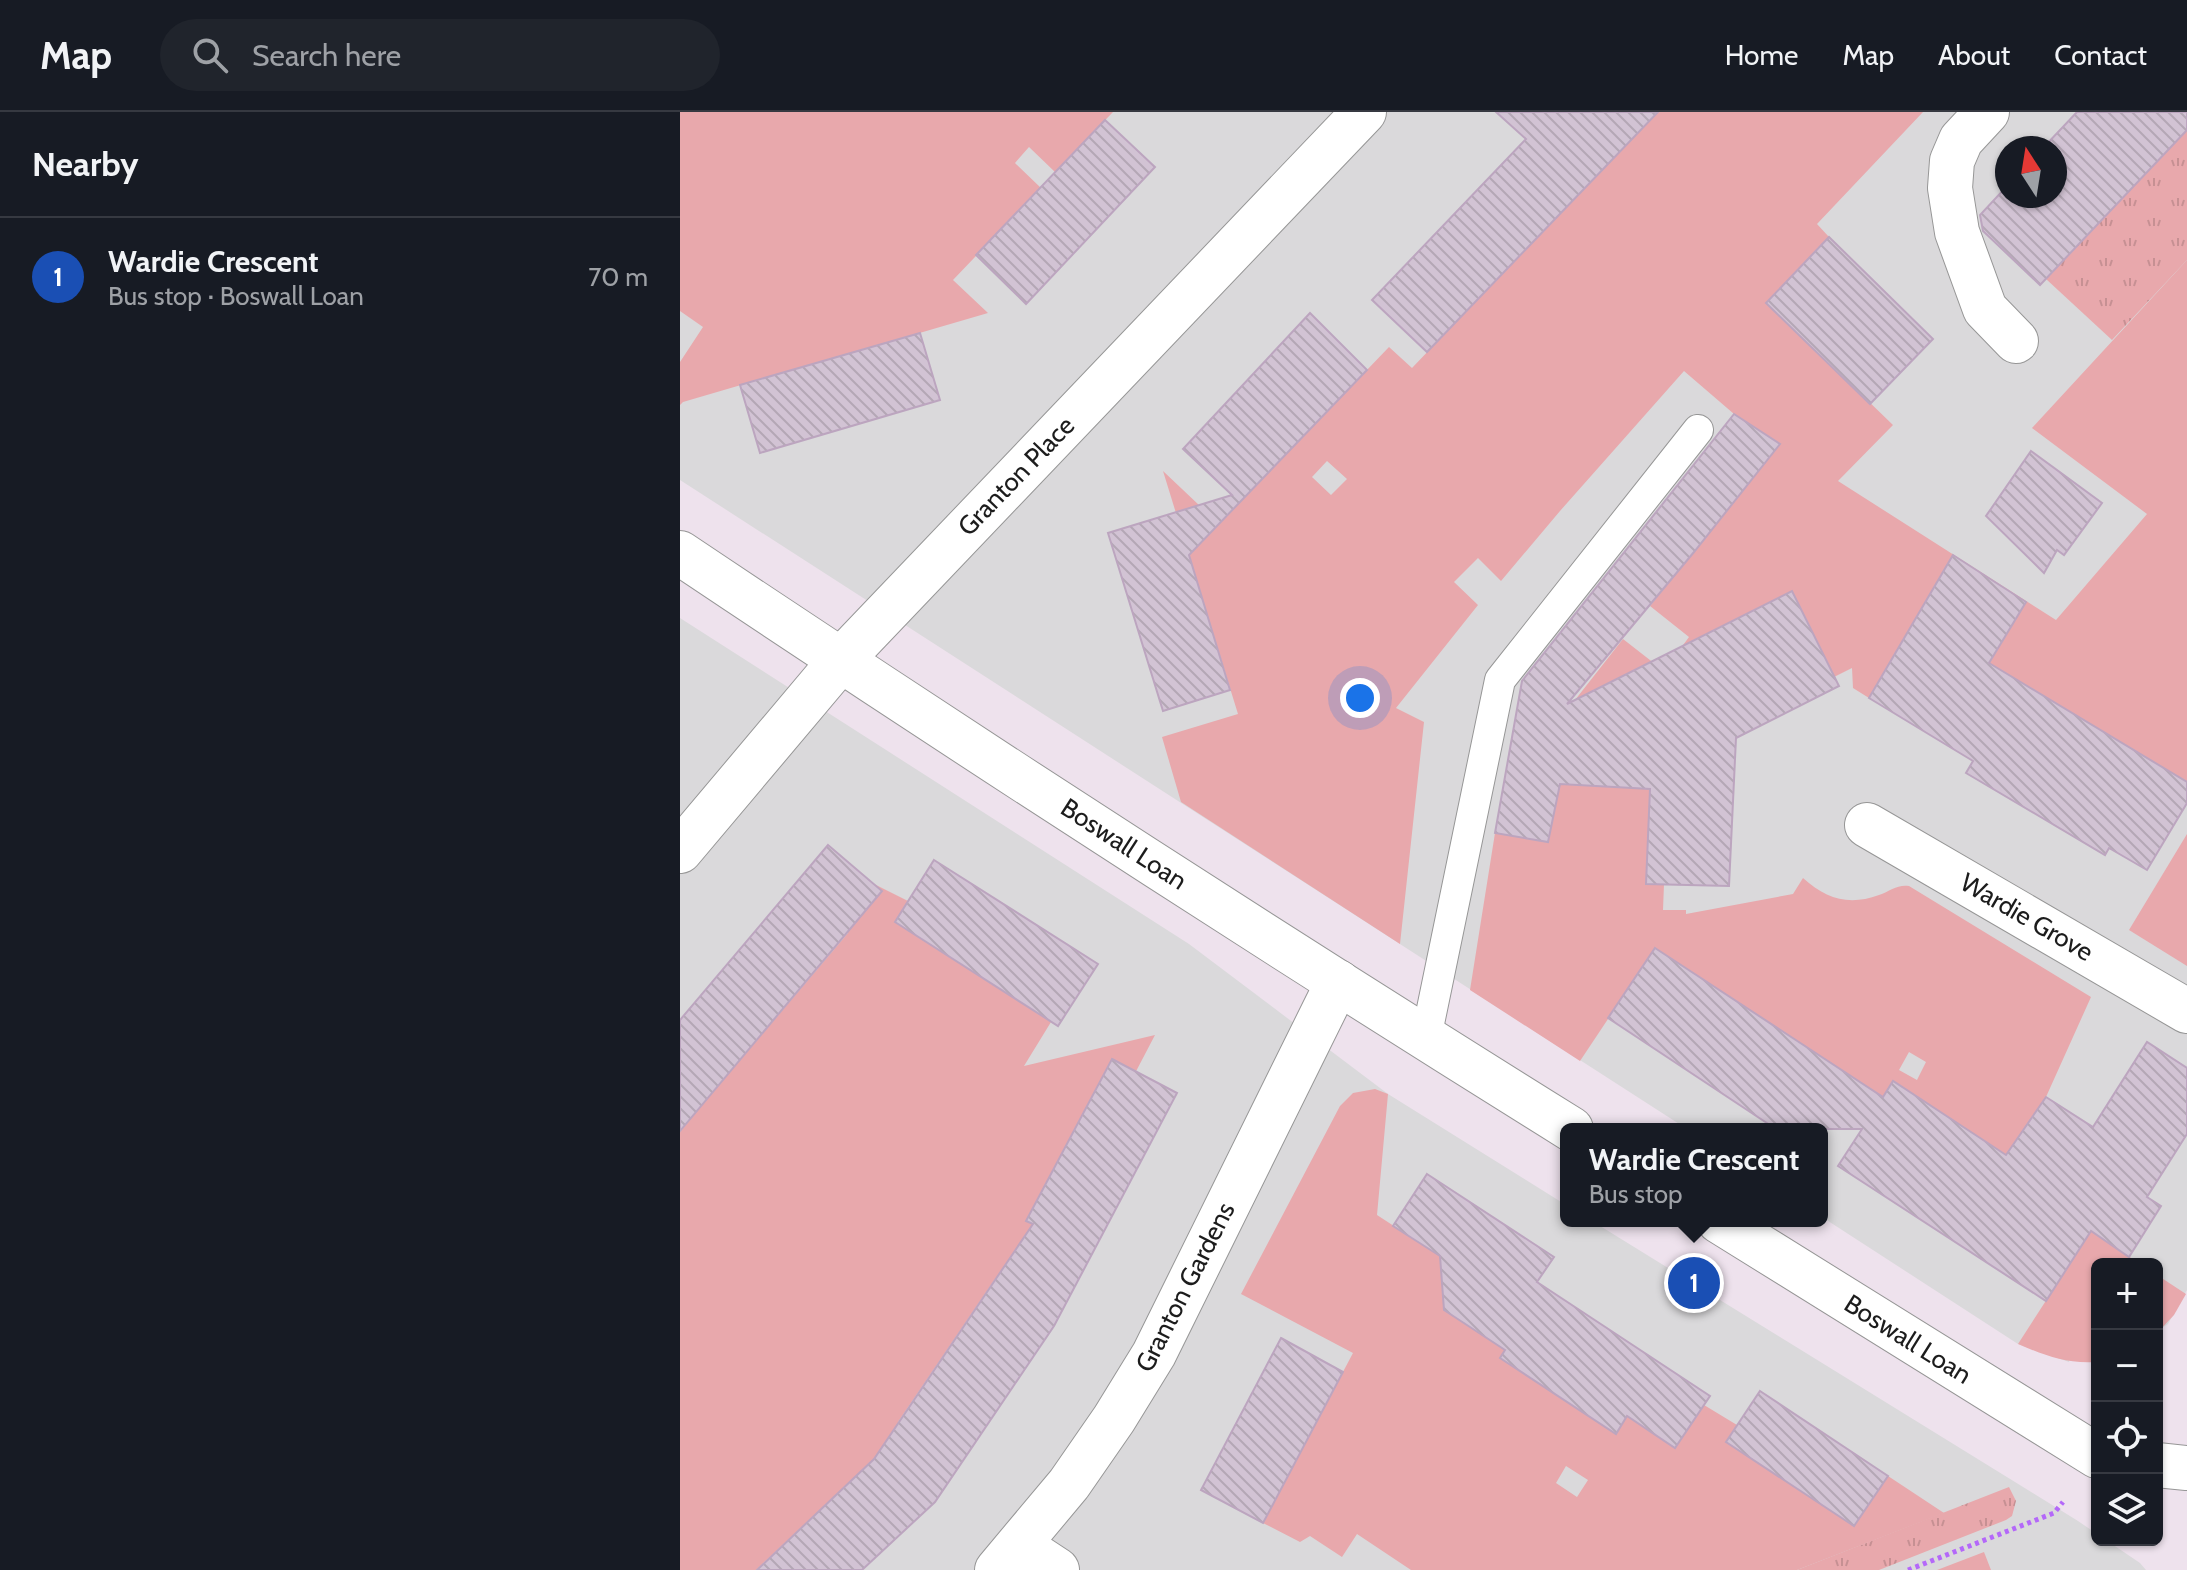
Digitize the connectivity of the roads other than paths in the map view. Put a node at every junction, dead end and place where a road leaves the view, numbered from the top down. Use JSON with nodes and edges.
{"nodes":[{"id":1,"x":1364,"y":112,"type":"edge"},
{"id":2,"x":1987,"y":112,"type":"edge"},
{"id":3,"x":2016,"y":341,"type":"dead end"},
{"id":4,"x":1698,"y":430,"type":"dead end"},
{"id":5,"x":680,"y":553,"type":"edge"},
{"id":6,"x":840,"y":661,"type":"junction"},
{"id":7,"x":1867,"y":825,"type":"dead end"},
{"id":8,"x":680,"y":851,"type":"edge"},
{"id":9,"x":1338,"y":982,"type":"junction"},
{"id":10,"x":2187,"y":1011,"type":"edge"},
{"id":11,"x":1426,"y":1038,"type":"junction"},
{"id":12,"x":1561,"y":1123,"type":"edge"},
{"id":13,"x":1729,"y":1227,"type":"edge"},
{"id":14,"x":2091,"y":1452,"type":"edge"},
{"id":15,"x":2163,"y":1466,"type":"edge"},
{"id":16,"x":2187,"y":1468,"type":"edge"},
{"id":17,"x":1008,"y":1558,"type":"edge"},
{"id":18,"x":1057,"y":1570,"type":"edge"}],
"edges":[{"from":1,"to":6,"type":"street","name":"Granton Place"},
{"from":2,"to":3,"type":"street"},
{"from":4,"to":11,"type":"lane"},
{"from":5,"to":6,"type":"street","name":"Boswall Loan"},
{"from":6,"to":8,"type":"street","name":"Granton Place"},
{"from":6,"to":9,"type":"street","name":"Boswall Loan"},
{"from":7,"to":10,"type":"street","name":"Wardie Grove"},
{"from":9,"to":11,"type":"street","name":"Boswall Loan"},
{"from":9,"to":17,"type":"street","name":"Granton Gardens"},
{"from":11,"to":12,"type":"street","name":"Boswall Loan"},
{"from":13,"to":14,"type":"street","name":"Boswall Loan"},
{"from":15,"to":16,"type":"street"},
{"from":17,"to":18,"type":"street"}]}
